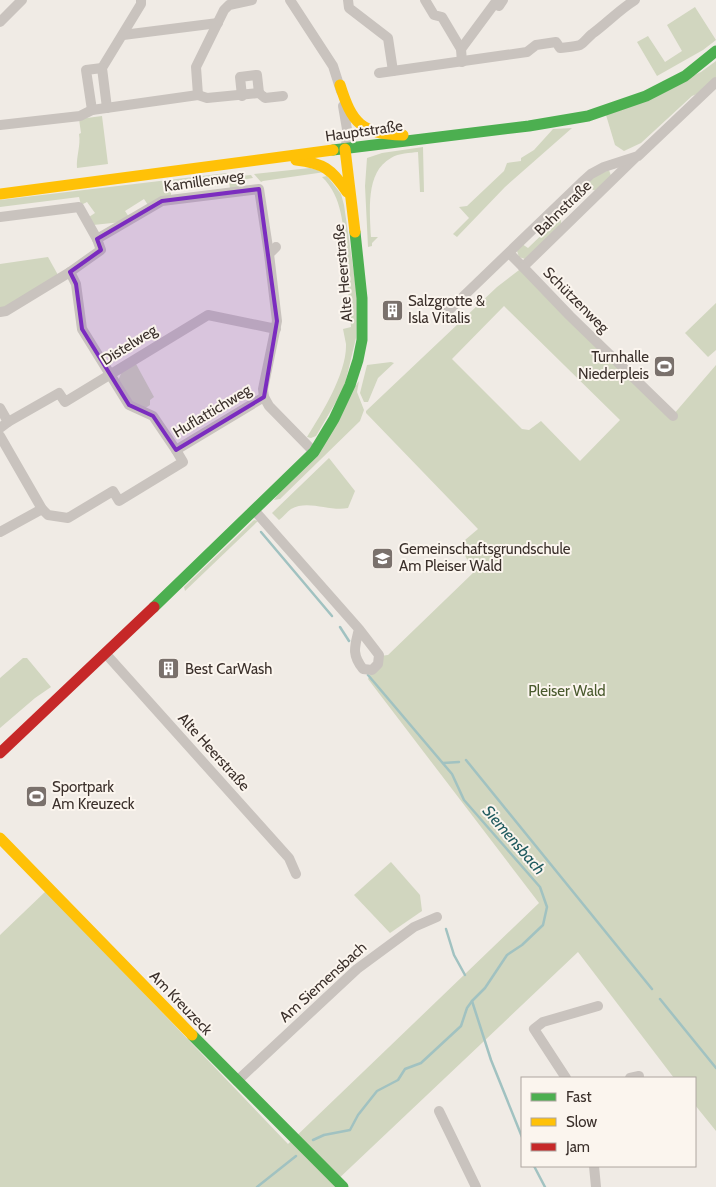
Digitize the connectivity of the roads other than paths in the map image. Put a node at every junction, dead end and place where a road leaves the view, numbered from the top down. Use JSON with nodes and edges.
{"nodes":[{"id":1,"x":22,"y":0,"type":"edge"},
{"id":2,"x":141,"y":0,"type":"edge"},
{"id":3,"x":252,"y":0,"type":"edge"},
{"id":4,"x":290,"y":0,"type":"edge"},
{"id":5,"x":348,"y":0,"type":"edge"},
{"id":6,"x":425,"y":0,"type":"edge"},
{"id":7,"x":503,"y":0,"type":"edge"},
{"id":8,"x":636,"y":0,"type":"edge"},
{"id":9,"x":0,"y":22,"type":"edge"},
{"id":10,"x":218,"y":24,"type":"junction"},
{"id":11,"x":123,"y":35,"type":"junction"},
{"id":12,"x":461,"y":49,"type":"junction"},
{"id":13,"x":716,"y":51,"type":"edge"},
{"id":14,"x":462,"y":62,"type":"junction"},
{"id":15,"x":102,"y":68,"type":"junction"},
{"id":16,"x":393,"y":71,"type":"junction"},
{"id":17,"x":379,"y":73,"type":"dead end"},
{"id":18,"x":716,"y":82,"type":"edge"},
{"id":19,"x":340,"y":85,"type":"junction"},
{"id":20,"x":259,"y":93,"type":"junction"},
{"id":21,"x":198,"y":96,"type":"junction"},
{"id":22,"x":242,"y":96,"type":"junction"},
{"id":23,"x":283,"y":96,"type":"dead end"},
{"id":24,"x":107,"y":108,"type":"junction"},
{"id":25,"x":92,"y":110,"type":"junction"},
{"id":26,"x":0,"y":125,"type":"edge"},
{"id":27,"x":462,"y":133,"type":"junction"},
{"id":28,"x":345,"y":149,"type":"junction"},
{"id":29,"x":638,"y":156,"type":"junction"},
{"id":30,"x":277,"y":158,"type":"junction"},
{"id":31,"x":0,"y":194,"type":"edge"},
{"id":32,"x":350,"y":196,"type":"junction"},
{"id":33,"x":0,"y":217,"type":"edge"},
{"id":34,"x":97,"y":239,"type":"junction"},
{"id":35,"x":509,"y":253,"type":"junction"},
{"id":36,"x":523,"y":267,"type":"junction"},
{"id":37,"x":70,"y":272,"type":"junction"},
{"id":38,"x":0,"y":312,"type":"edge"},
{"id":39,"x":446,"y":313,"type":"dead end"},
{"id":40,"x":276,"y":329,"type":"junction"},
{"id":41,"x":110,"y":374,"type":"junction"},
{"id":42,"x":264,"y":397,"type":"junction"},
{"id":43,"x":0,"y":408,"type":"edge"},
{"id":44,"x":673,"y":416,"type":"dead end"},
{"id":45,"x":4,"y":425,"type":"edge"},
{"id":46,"x":0,"y":436,"type":"edge"},
{"id":47,"x":176,"y":450,"type":"junction"},
{"id":48,"x":314,"y":452,"type":"junction"},
{"id":49,"x":42,"y":509,"type":"junction"},
{"id":50,"x":254,"y":510,"type":"junction"},
{"id":51,"x":0,"y":532,"type":"edge"},
{"id":52,"x":359,"y":629,"type":"dead end"},
{"id":53,"x":106,"y":654,"type":"junction"},
{"id":54,"x":0,"y":753,"type":"edge"},
{"id":55,"x":0,"y":838,"type":"edge"},
{"id":56,"x":296,"y":874,"type":"dead end"},
{"id":57,"x":437,"y":917,"type":"dead end"},
{"id":58,"x":598,"y":1006,"type":"dead end"},
{"id":59,"x":565,"y":1077,"type":"edge"},
{"id":60,"x":237,"y":1081,"type":"junction"},
{"id":61,"x":439,"y":1111,"type":"dead end"},
{"id":62,"x":596,"y":1167,"type":"edge"},
{"id":63,"x":343,"y":1187,"type":"edge"},
{"id":64,"x":476,"y":1187,"type":"edge"},
{"id":65,"x":596,"y":1187,"type":"edge"}],
"edges":[{"from":1,"to":9,"type":"street"},
{"from":2,"to":11,"type":"street"},
{"from":3,"to":10,"type":"street"},
{"from":4,"to":19,"type":"street"},
{"from":5,"to":16,"type":"street"},
{"from":6,"to":12,"type":"street"},
{"from":7,"to":12,"type":"street"},
{"from":8,"to":14,"type":"street"},
{"from":10,"to":11,"type":"street"},
{"from":10,"to":21,"type":"street"},
{"from":11,"to":15,"type":"street"},
{"from":12,"to":14,"type":"street"},
{"from":13,"to":27,"type":"street","name":"Hauptstraße"},
{"from":14,"to":16,"type":"street"},
{"from":15,"to":24,"type":"street"},
{"from":15,"to":25,"type":"street"},
{"from":16,"to":17,"type":"street"},
{"from":18,"to":29,"type":"street","name":"Bahnstraße"},
{"from":19,"to":27,"type":"street"},
{"from":19,"to":28,"type":"street"},
{"from":20,"to":22,"type":"street"},
{"from":20,"to":22,"type":"street"},
{"from":20,"to":23,"type":"street"},
{"from":21,"to":22,"type":"street"},
{"from":21,"to":24,"type":"street"},
{"from":24,"to":25,"type":"street"},
{"from":25,"to":26,"type":"street"},
{"from":27,"to":28,"type":"street","name":"Hauptstraße"},
{"from":28,"to":30,"type":"street","name":"Hauptstraße"},
{"from":28,"to":32,"type":"street","name":"Alte Heerstraße"},
{"from":29,"to":35,"type":"street","name":"Bahnstraße"},
{"from":29,"to":36,"type":"street","name":"Bahnstraße"},
{"from":30,"to":31,"type":"street","name":"Hauptstraße"},
{"from":30,"to":32,"type":"street"},
{"from":32,"to":48,"type":"street","name":"Alte Heerstraße"},
{"from":33,"to":34,"type":"street"},
{"from":34,"to":37,"type":"street"},
{"from":34,"to":40,"type":"street","name":"Kamillenweg"},
{"from":35,"to":36,"type":"street"},
{"from":35,"to":39,"type":"street","name":"Bahnstraße"},
{"from":36,"to":44,"type":"street","name":"Schützenweg"},
{"from":37,"to":38,"type":"street"},
{"from":37,"to":41,"type":"street"},
{"from":40,"to":41,"type":"street","name":"Distelweg"},
{"from":40,"to":42,"type":"street","name":"Kamillenweg"},
{"from":41,"to":45,"type":"street","name":"Distelweg"},
{"from":41,"to":47,"type":"street"},
{"from":42,"to":47,"type":"street","name":"Huflattichweg"},
{"from":42,"to":48,"type":"street"},
{"from":43,"to":45,"type":"street"},
{"from":46,"to":49,"type":"street"},
{"from":47,"to":49,"type":"street","name":"Huflattichweg"},
{"from":48,"to":50,"type":"street","name":"Alte Heerstraße"},
{"from":49,"to":51,"type":"street"},
{"from":50,"to":52,"type":"street"},
{"from":50,"to":53,"type":"street","name":"Alte Heerstraße"},
{"from":53,"to":54,"type":"street","name":"Alte Heerstraße"},
{"from":53,"to":56,"type":"street","name":"Alte Heerstraße"},
{"from":55,"to":60,"type":"street","name":"Am Kreuzeck"},
{"from":57,"to":60,"type":"street","name":"Am Siemensbach"},
{"from":58,"to":59,"type":"street"},
{"from":60,"to":63,"type":"street","name":"Am Kreuzeck"},
{"from":61,"to":64,"type":"street"},
{"from":62,"to":65,"type":"street"}]}
